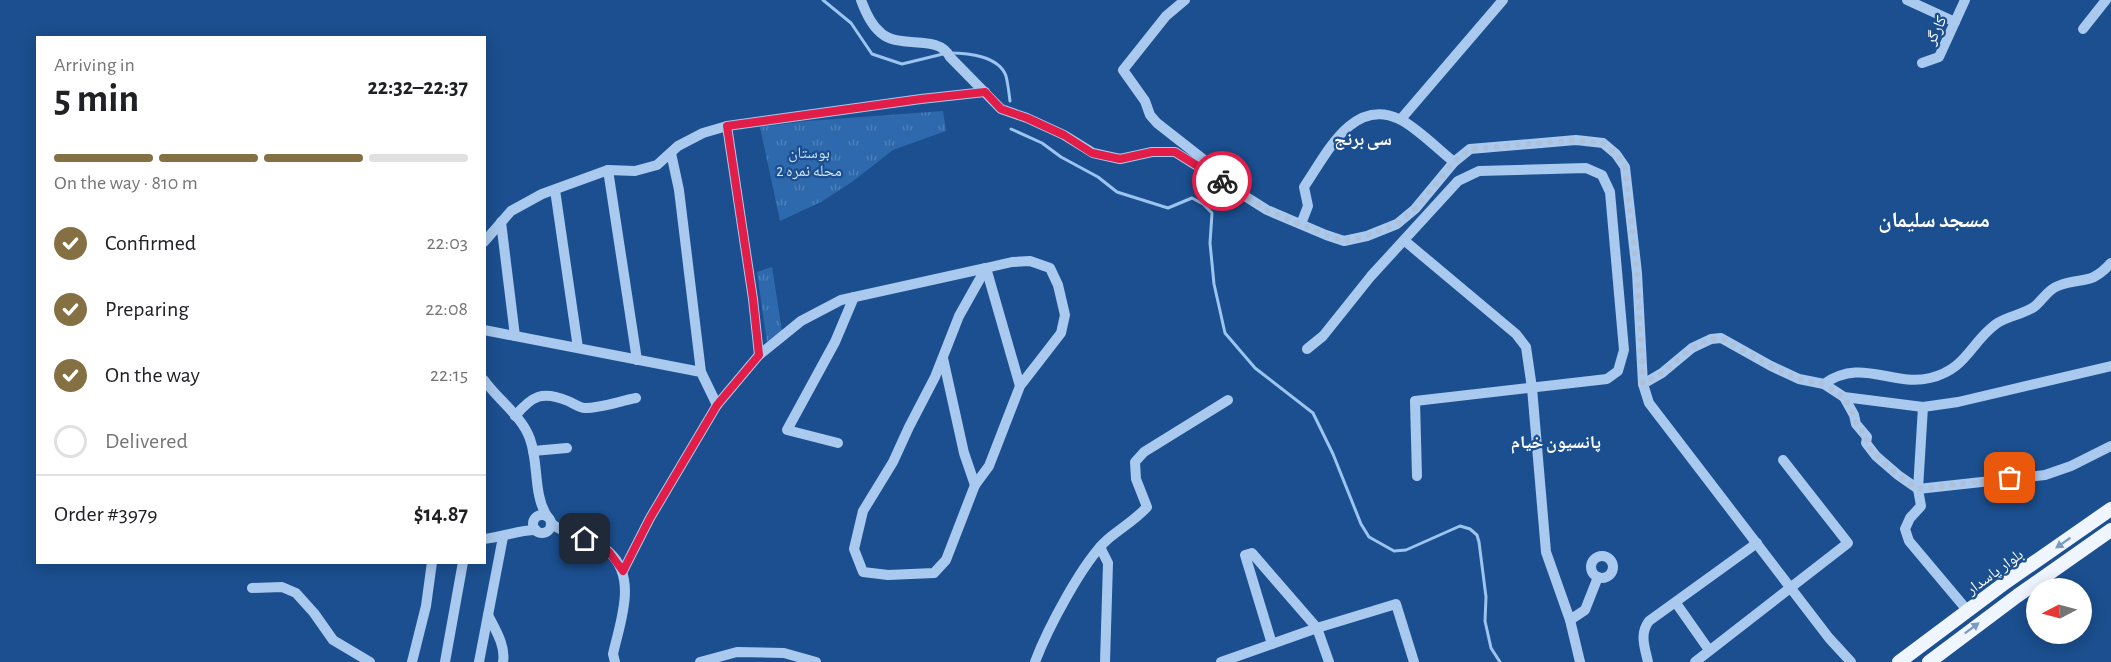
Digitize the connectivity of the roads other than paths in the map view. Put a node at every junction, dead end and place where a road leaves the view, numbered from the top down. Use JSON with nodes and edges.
{"nodes":[{"id":1,"x":861,"y":0,"type":"edge"},
{"id":2,"x":1185,"y":0,"type":"edge"},
{"id":3,"x":1503,"y":0,"type":"edge"},
{"id":4,"x":1907,"y":0,"type":"edge"},
{"id":5,"x":1965,"y":0,"type":"edge"},
{"id":6,"x":2106,"y":0,"type":"edge"},
{"id":7,"x":1955,"y":22,"type":"junction"},
{"id":8,"x":2083,"y":29,"type":"dead end"},
{"id":9,"x":1922,"y":63,"type":"dead end"},
{"id":10,"x":985,"y":92,"type":"junction"},
{"id":11,"x":1401,"y":119,"type":"junction"},
{"id":12,"x":727,"y":126,"type":"junction"},
{"id":13,"x":671,"y":153,"type":"junction"},
{"id":14,"x":1454,"y":162,"type":"junction"},
{"id":15,"x":608,"y":170,"type":"junction"},
{"id":16,"x":1215,"y":177,"type":"junction"},
{"id":17,"x":555,"y":190,"type":"junction"},
{"id":18,"x":501,"y":222,"type":"junction"},
{"id":19,"x":1301,"y":224,"type":"junction"},
{"id":20,"x":486,"y":240,"type":"edge"},
{"id":21,"x":1405,"y":241,"type":"junction"},
{"id":22,"x":2111,"y":263,"type":"edge"},
{"id":23,"x":986,"y":268,"type":"junction"},
{"id":24,"x":854,"y":297,"type":"junction"},
{"id":25,"x":486,"y":330,"type":"edge"},
{"id":26,"x":515,"y":336,"type":"junction"},
{"id":27,"x":578,"y":348,"type":"junction"},
{"id":28,"x":1307,"y":349,"type":"dead end"},
{"id":29,"x":759,"y":355,"type":"junction"},
{"id":30,"x":943,"y":358,"type":"junction"},
{"id":31,"x":637,"y":360,"type":"junction"},
{"id":32,"x":2111,"y":366,"type":"edge"},
{"id":33,"x":701,"y":372,"type":"junction"},
{"id":34,"x":486,"y":382,"type":"edge"},
{"id":35,"x":1643,"y":384,"type":"junction"},
{"id":36,"x":1824,"y":384,"type":"junction"},
{"id":37,"x":1020,"y":386,"type":"junction"},
{"id":38,"x":1532,"y":388,"type":"junction"},
{"id":39,"x":1844,"y":397,"type":"junction"},
{"id":40,"x":636,"y":398,"type":"dead end"},
{"id":41,"x":1228,"y":400,"type":"dead end"},
{"id":42,"x":717,"y":405,"type":"junction"},
{"id":43,"x":1923,"y":407,"type":"junction"},
{"id":44,"x":515,"y":416,"type":"junction"},
{"id":45,"x":838,"y":443,"type":"dead end"},
{"id":46,"x":2111,"y":446,"type":"edge"},
{"id":47,"x":567,"y":447,"type":"dead end"},
{"id":48,"x":532,"y":451,"type":"junction"},
{"id":49,"x":1784,"y":460,"type":"dead end"},
{"id":50,"x":1418,"y":476,"type":"dead end"},
{"id":51,"x":975,"y":485,"type":"junction"},
{"id":52,"x":1918,"y":489,"type":"junction"},
{"id":53,"x":2111,"y":509,"type":"edge"},
{"id":54,"x":540,"y":525,"type":"junction"},
{"id":55,"x":2111,"y":530,"type":"edge"},
{"id":56,"x":503,"y":537,"type":"junction"},
{"id":57,"x":486,"y":539,"type":"edge"},
{"id":58,"x":1756,"y":543,"type":"junction"},
{"id":59,"x":1100,"y":547,"type":"junction"},
{"id":60,"x":432,"y":564,"type":"edge"},
{"id":61,"x":463,"y":564,"type":"edge"},
{"id":62,"x":623,"y":571,"type":"junction"},
{"id":63,"x":1598,"y":577,"type":"dead end"},
{"id":64,"x":2006,"y":582,"type":"junction"},
{"id":65,"x":252,"y":588,"type":"dead end"},
{"id":66,"x":1791,"y":588,"type":"junction"},
{"id":67,"x":2017,"y":596,"type":"junction"},
{"id":68,"x":1676,"y":603,"type":"junction"},
{"id":69,"x":1967,"y":610,"type":"junction"},
{"id":70,"x":488,"y":614,"type":"junction"},
{"id":71,"x":1570,"y":620,"type":"junction"},
{"id":72,"x":1317,"y":628,"type":"junction"},
{"id":73,"x":1272,"y":644,"type":"junction"},
{"id":74,"x":1709,"y":650,"type":"junction"},
{"id":75,"x":1241,"y":659,"type":"edge"},
{"id":76,"x":370,"y":662,"type":"edge"},
{"id":77,"x":412,"y":662,"type":"edge"},
{"id":78,"x":446,"y":662,"type":"edge"},
{"id":79,"x":479,"y":662,"type":"edge"},
{"id":80,"x":503,"y":662,"type":"edge"},
{"id":81,"x":615,"y":662,"type":"edge"},
{"id":82,"x":700,"y":662,"type":"edge"},
{"id":83,"x":816,"y":662,"type":"edge"},
{"id":84,"x":1035,"y":662,"type":"edge"},
{"id":85,"x":1105,"y":662,"type":"edge"},
{"id":86,"x":1221,"y":662,"type":"edge"},
{"id":87,"x":1329,"y":662,"type":"edge"},
{"id":88,"x":1414,"y":662,"type":"edge"},
{"id":89,"x":1580,"y":662,"type":"edge"},
{"id":90,"x":1648,"y":662,"type":"edge"},
{"id":91,"x":1695,"y":662,"type":"edge"},
{"id":92,"x":1851,"y":662,"type":"edge"},
{"id":93,"x":1899,"y":662,"type":"edge"},
{"id":94,"x":1929,"y":662,"type":"edge"}],
"edges":[{"from":1,"to":10,"type":"street"},
{"from":2,"to":16,"type":"street"},
{"from":3,"to":11,"type":"street"},
{"from":4,"to":7,"type":"street"},
{"from":5,"to":7,"type":"street","name":"کارگر"},
{"from":6,"to":8,"type":"street"},
{"from":7,"to":9,"type":"street","name":"کارگر"},
{"from":10,"to":12,"type":"street"},
{"from":10,"to":16,"type":"street"},
{"from":11,"to":14,"type":"street"},
{"from":11,"to":19,"type":"street"},
{"from":12,"to":13,"type":"street"},
{"from":12,"to":29,"type":"street"},
{"from":13,"to":15,"type":"street"},
{"from":13,"to":33,"type":"street"},
{"from":14,"to":19,"type":"street"},
{"from":14,"to":35,"type":"street"},
{"from":15,"to":17,"type":"street"},
{"from":15,"to":31,"type":"street"},
{"from":16,"to":19,"type":"street"},
{"from":17,"to":18,"type":"street"},
{"from":17,"to":27,"type":"street"},
{"from":18,"to":20,"type":"street"},
{"from":18,"to":26,"type":"street"},
{"from":21,"to":28,"type":"street"},
{"from":21,"to":38,"type":"street"},
{"from":21,"to":38,"type":"street"},
{"from":22,"to":36,"type":"street"},
{"from":23,"to":24,"type":"street"},
{"from":23,"to":30,"type":"street"},
{"from":23,"to":37,"type":"street"},
{"from":23,"to":37,"type":"street"},
{"from":24,"to":29,"type":"street"},
{"from":24,"to":45,"type":"street"},
{"from":25,"to":26,"type":"street"},
{"from":26,"to":27,"type":"street"},
{"from":27,"to":31,"type":"street"},
{"from":29,"to":42,"type":"street"},
{"from":30,"to":51,"type":"street"},
{"from":30,"to":51,"type":"street"},
{"from":31,"to":33,"type":"street"},
{"from":32,"to":43,"type":"street"},
{"from":33,"to":42,"type":"street"},
{"from":34,"to":44,"type":"street"},
{"from":35,"to":36,"type":"street"},
{"from":35,"to":58,"type":"street"},
{"from":36,"to":39,"type":"street"},
{"from":37,"to":51,"type":"street"},
{"from":38,"to":50,"type":"street"},
{"from":38,"to":71,"type":"street"},
{"from":39,"to":43,"type":"street"},
{"from":39,"to":52,"type":"street"},
{"from":40,"to":44,"type":"street"},
{"from":41,"to":59,"type":"street"},
{"from":42,"to":62,"type":"street"},
{"from":43,"to":52,"type":"street"},
{"from":44,"to":48,"type":"street"},
{"from":46,"to":52,"type":"street"},
{"from":47,"to":48,"type":"street"},
{"from":48,"to":54,"type":"street"},
{"from":49,"to":66,"type":"street"},
{"from":52,"to":69,"type":"street"},
{"from":53,"to":64,"type":"main road","name":"بلوار پاسدار","one_way":true},
{"from":54,"to":56,"type":"street"},
{"from":54,"to":62,"type":"street"},
{"from":55,"to":67,"type":"main road","name":"بلوار پاسدار"},
{"from":56,"to":57,"type":"street"},
{"from":56,"to":70,"type":"street"},
{"from":58,"to":66,"type":"street"},
{"from":58,"to":68,"type":"street"},
{"from":59,"to":84,"type":"street"},
{"from":59,"to":85,"type":"street"},
{"from":60,"to":77,"type":"street"},
{"from":61,"to":78,"type":"street"},
{"from":62,"to":81,"type":"street"},
{"from":63,"to":71,"type":"street"},
{"from":64,"to":67,"type":"main road"},
{"from":64,"to":69,"type":"main road","name":"بلوار پاسدار"},
{"from":65,"to":76,"type":"street"},
{"from":66,"to":74,"type":"street"},
{"from":66,"to":92,"type":"street"},
{"from":94,"to":67,"type":"main road","name":"بلوار پاسدار","one_way":true},
{"from":68,"to":74,"type":"street"},
{"from":68,"to":90,"type":"street"},
{"from":69,"to":93,"type":"main road","name":"بلوار پاسدار"},
{"from":70,"to":79,"type":"street"},
{"from":70,"to":80,"type":"street"},
{"from":71,"to":89,"type":"street"},
{"from":72,"to":73,"type":"street"},
{"from":72,"to":73,"type":"street"},
{"from":72,"to":87,"type":"street"},
{"from":72,"to":88,"type":"street"},
{"from":73,"to":75,"type":"street"},
{"from":74,"to":91,"type":"street"},
{"from":75,"to":86,"type":"street"},
{"from":82,"to":83,"type":"street"}]}
